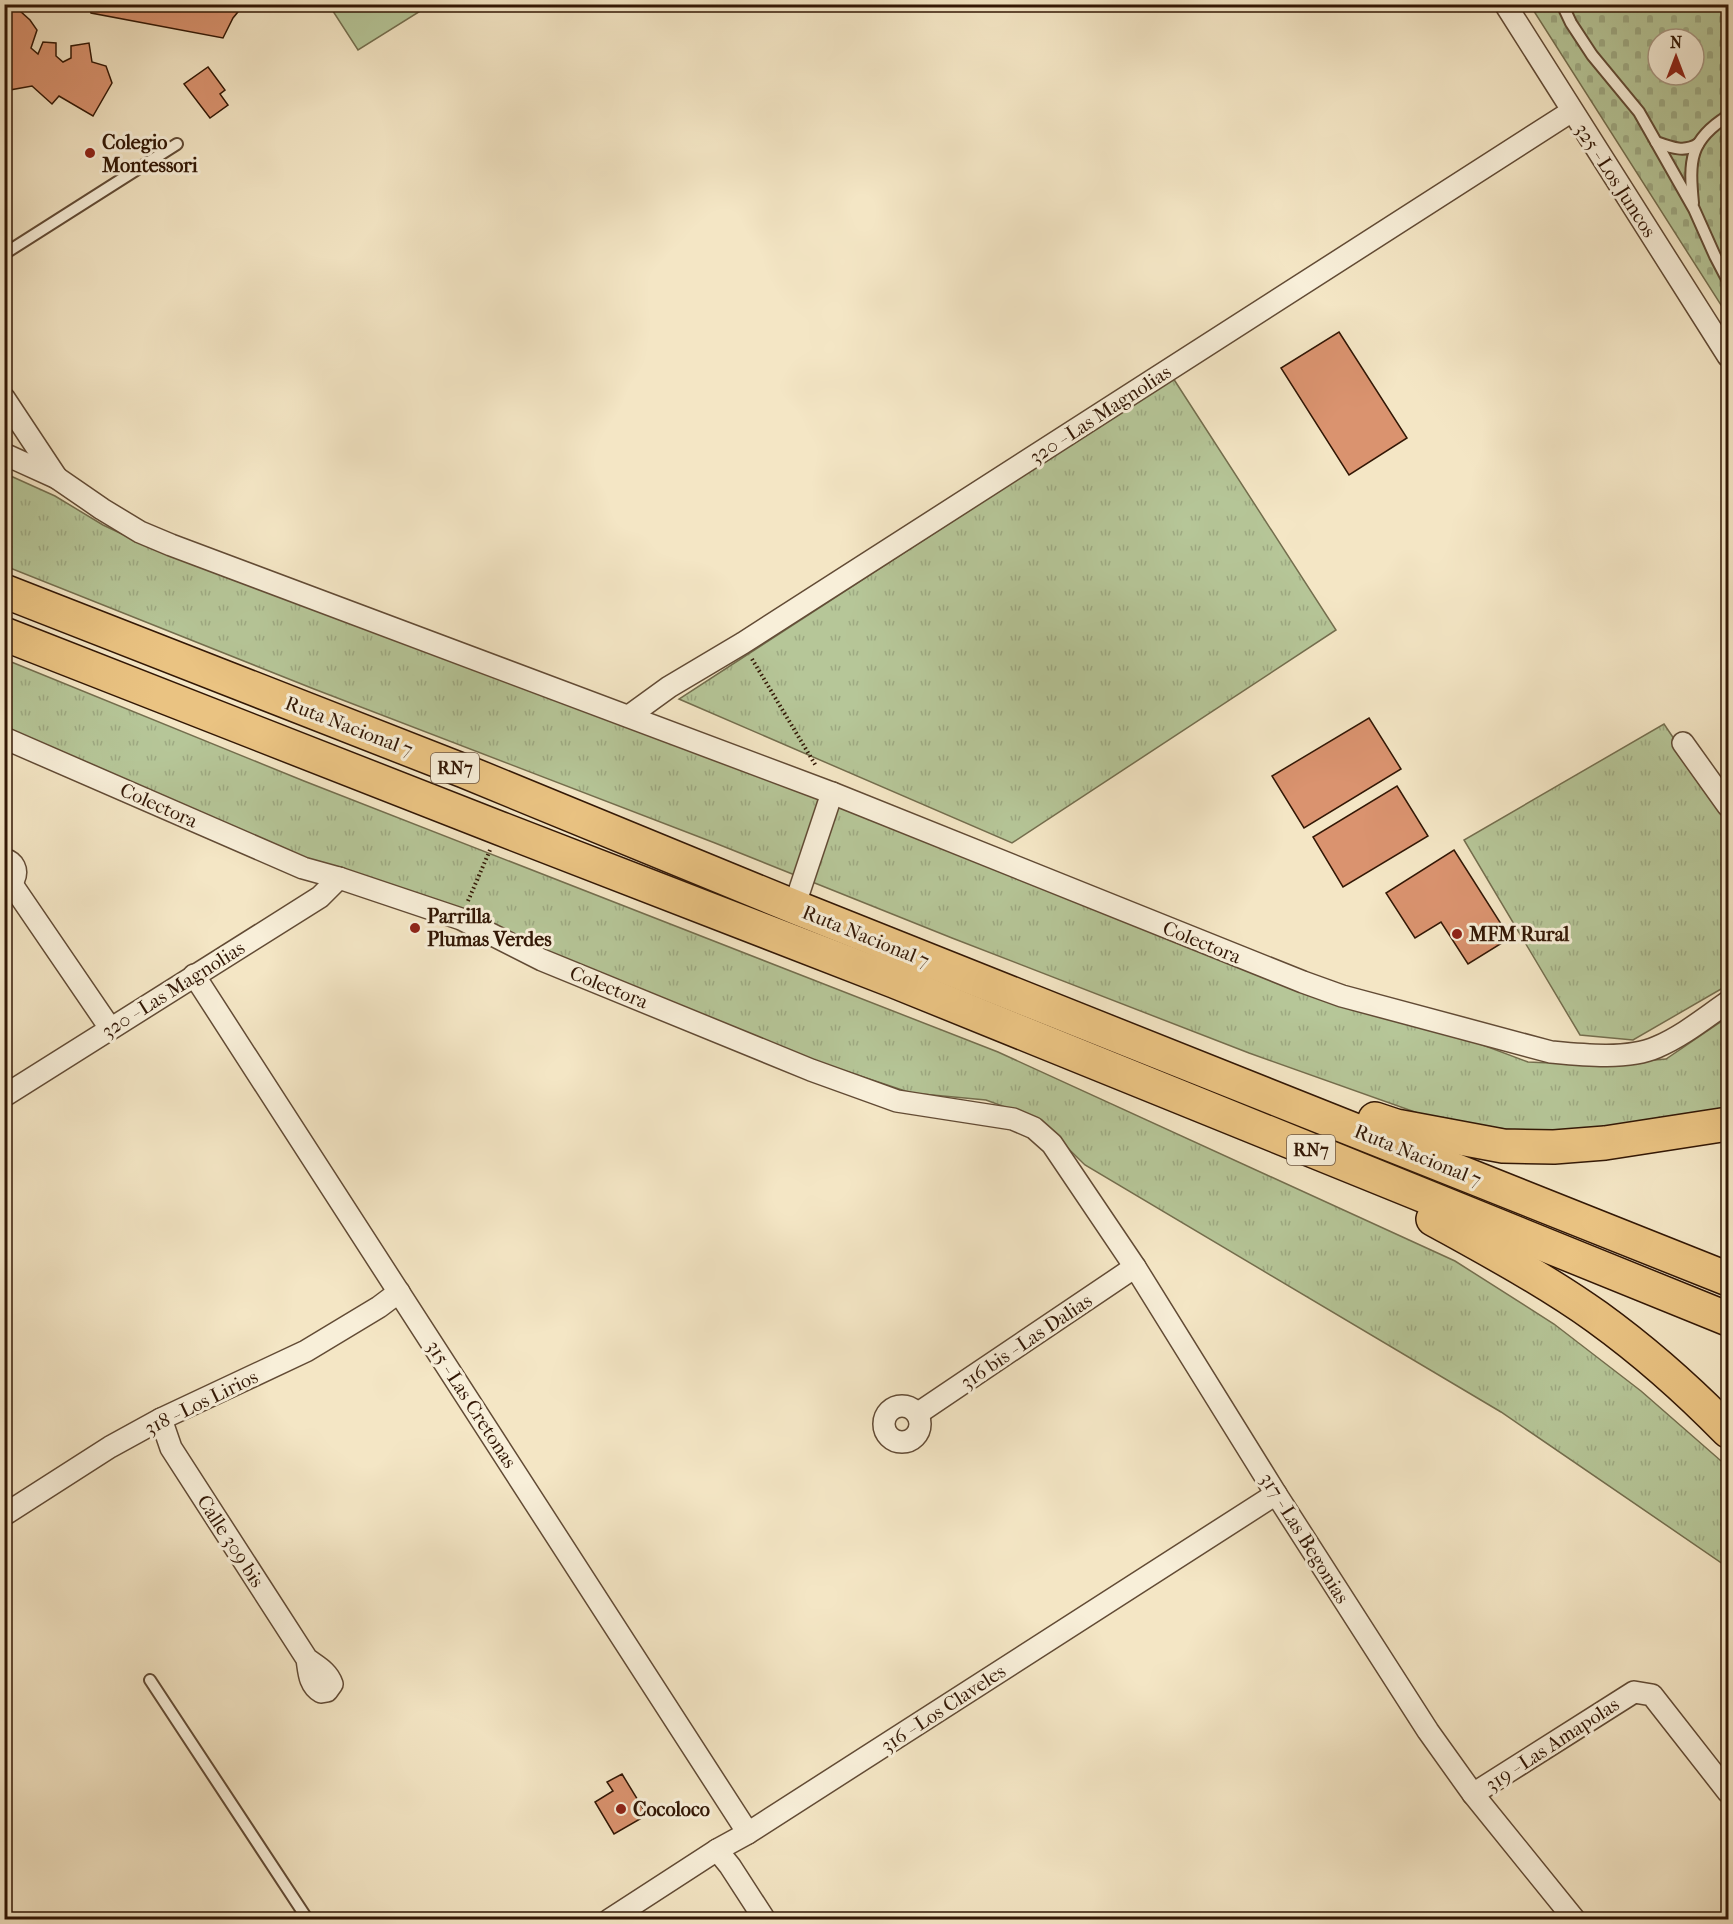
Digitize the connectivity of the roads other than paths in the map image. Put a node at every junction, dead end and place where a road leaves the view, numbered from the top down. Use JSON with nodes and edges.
{"nodes":[{"id":1,"x":1505,"y":4,"type":"edge"},
{"id":2,"x":1562,"y":4,"type":"edge"},
{"id":3,"x":1572,"y":111,"type":"junction"},
{"id":4,"x":1728,"y":116,"type":"edge"},
{"id":5,"x":1704,"y":137,"type":"junction"},
{"id":6,"x":1656,"y":142,"type":"junction"},
{"id":7,"x":177,"y":144,"type":"dead end"},
{"id":8,"x":1694,"y":209,"type":"junction"},
{"id":9,"x":4,"y":254,"type":"edge"},
{"id":10,"x":1728,"y":280,"type":"edge"},
{"id":11,"x":1728,"y":356,"type":"edge"},
{"id":12,"x":4,"y":398,"type":"edge"},
{"id":13,"x":4,"y":454,"type":"edge"},
{"id":14,"x":57,"y":478,"type":"junction"},
{"id":15,"x":4,"y":591,"type":"edge"},
{"id":16,"x":4,"y":634,"type":"edge"},
{"id":17,"x":629,"y":716,"type":"junction"},
{"id":18,"x":4,"y":738,"type":"edge"},
{"id":19,"x":1683,"y":742,"type":"dead end"},
{"id":20,"x":832,"y":793,"type":"junction"},
{"id":21,"x":1728,"y":806,"type":"edge"},
{"id":22,"x":4,"y":859,"type":"edge"},
{"id":23,"x":339,"y":878,"type":"junction"},
{"id":24,"x":8,"y":884,"type":"edge"},
{"id":25,"x":794,"y":907,"type":"junction"},
{"id":26,"x":194,"y":975,"type":"junction"},
{"id":27,"x":1728,"y":1002,"type":"edge"},
{"id":28,"x":110,"y":1028,"type":"junction"},
{"id":29,"x":1242,"y":1084,"type":"junction"},
{"id":30,"x":4,"y":1096,"type":"edge"},
{"id":31,"x":1728,"y":1124,"type":"edge"},
{"id":32,"x":1291,"y":1143,"type":"junction"},
{"id":33,"x":1052,"y":1144,"type":"joint"},
{"id":34,"x":1136,"y":1267,"type":"junction"},
{"id":35,"x":1728,"y":1279,"type":"edge"},
{"id":36,"x":399,"y":1292,"type":"junction"},
{"id":37,"x":1728,"y":1319,"type":"edge"},
{"id":38,"x":917,"y":1414,"type":"dead end"},
{"id":39,"x":161,"y":1419,"type":"junction"},
{"id":40,"x":1728,"y":1431,"type":"edge"},
{"id":41,"x":1276,"y":1494,"type":"junction"},
{"id":42,"x":4,"y":1515,"type":"edge"},
{"id":43,"x":307,"y":1659,"type":"dead end"},
{"id":44,"x":150,"y":1680,"type":"dead end"},
{"id":45,"x":1728,"y":1792,"type":"edge"},
{"id":46,"x":1473,"y":1794,"type":"junction"},
{"id":47,"x":748,"y":1833,"type":"junction"},
{"id":48,"x":717,"y":1850,"type":"junction"},
{"id":49,"x":308,"y":1920,"type":"edge"},
{"id":50,"x":609,"y":1920,"type":"edge"},
{"id":51,"x":765,"y":1920,"type":"edge"},
{"id":52,"x":1575,"y":1920,"type":"edge"}],
"edges":[{"from":1,"to":3,"type":"street","name":"325 - Los Juncos"},
{"from":2,"to":6,"type":"lane"},
{"from":3,"to":11,"type":"street","name":"325 - Los Juncos"},
{"from":3,"to":17,"type":"street","name":"320 - Las Magnolias"},
{"from":4,"to":5,"type":"lane"},
{"from":5,"to":6,"type":"lane"},
{"from":5,"to":8,"type":"lane"},
{"from":6,"to":8,"type":"lane"},
{"from":7,"to":9,"type":"lane"},
{"from":8,"to":10,"type":"lane"},
{"from":12,"to":14,"type":"street"},
{"from":13,"to":14,"type":"street","name":"Colectora"},
{"from":14,"to":17,"type":"street","name":"Colectora"},
{"from":15,"to":25,"type":"highway","name":"Ruta Nacional 7","number":"RN7"},
{"from":16,"to":32,"type":"highway","name":"Ruta Nacional 7","number":"RN7"},
{"from":17,"to":20,"type":"street","name":"Colectora"},
{"from":18,"to":23,"type":"street","name":"Colectora"},
{"from":19,"to":21,"type":"street"},
{"from":20,"to":25,"type":"street"},
{"from":20,"to":27,"type":"street","name":"Colectora"},
{"from":22,"to":24,"type":"street"},
{"from":23,"to":26,"type":"street","name":"320 - Las Magnolias"},
{"from":23,"to":33,"type":"street","name":"Colectora"},
{"from":24,"to":28,"type":"street"},
{"from":25,"to":29,"type":"highway","name":"Ruta Nacional 7","number":"RN7"},
{"from":26,"to":28,"type":"street","name":"320 - Las Magnolias"},
{"from":26,"to":36,"type":"street","name":"315 - Las Cretonas"},
{"from":28,"to":30,"type":"street","name":"320 - Las Magnolias"},
{"from":29,"to":31,"type":"highway"},
{"from":29,"to":35,"type":"highway","name":"Ruta Nacional 7","number":"RN7"},
{"from":32,"to":37,"type":"highway","name":"Ruta Nacional 7","number":"RN7"},
{"from":32,"to":40,"type":"highway"},
{"from":33,"to":34,"type":"street","name":"317 - Las Begonias"},
{"from":34,"to":38,"type":"street","name":"316 bis - Las Dalias"},
{"from":34,"to":41,"type":"street","name":"317 - Las Begonias"},
{"from":36,"to":39,"type":"street","name":"318 - Los Lirios"},
{"from":36,"to":47,"type":"street","name":"315 - Las Cretonas"},
{"from":39,"to":42,"type":"street","name":"318 - Los Lirios"},
{"from":39,"to":43,"type":"street","name":"Calle 309 bis"},
{"from":41,"to":46,"type":"street","name":"317 - Las Begonias"},
{"from":41,"to":47,"type":"street","name":"316 - Los Claveles"},
{"from":44,"to":49,"type":"lane"},
{"from":45,"to":46,"type":"street","name":"319 - Las Amapolas"},
{"from":46,"to":52,"type":"street","name":"317 - Las Begonias"},
{"from":47,"to":48,"type":"street","name":"316 - Los Claveles"},
{"from":48,"to":50,"type":"street","name":"316 - Los Claveles"},
{"from":48,"to":51,"type":"street"}]}
